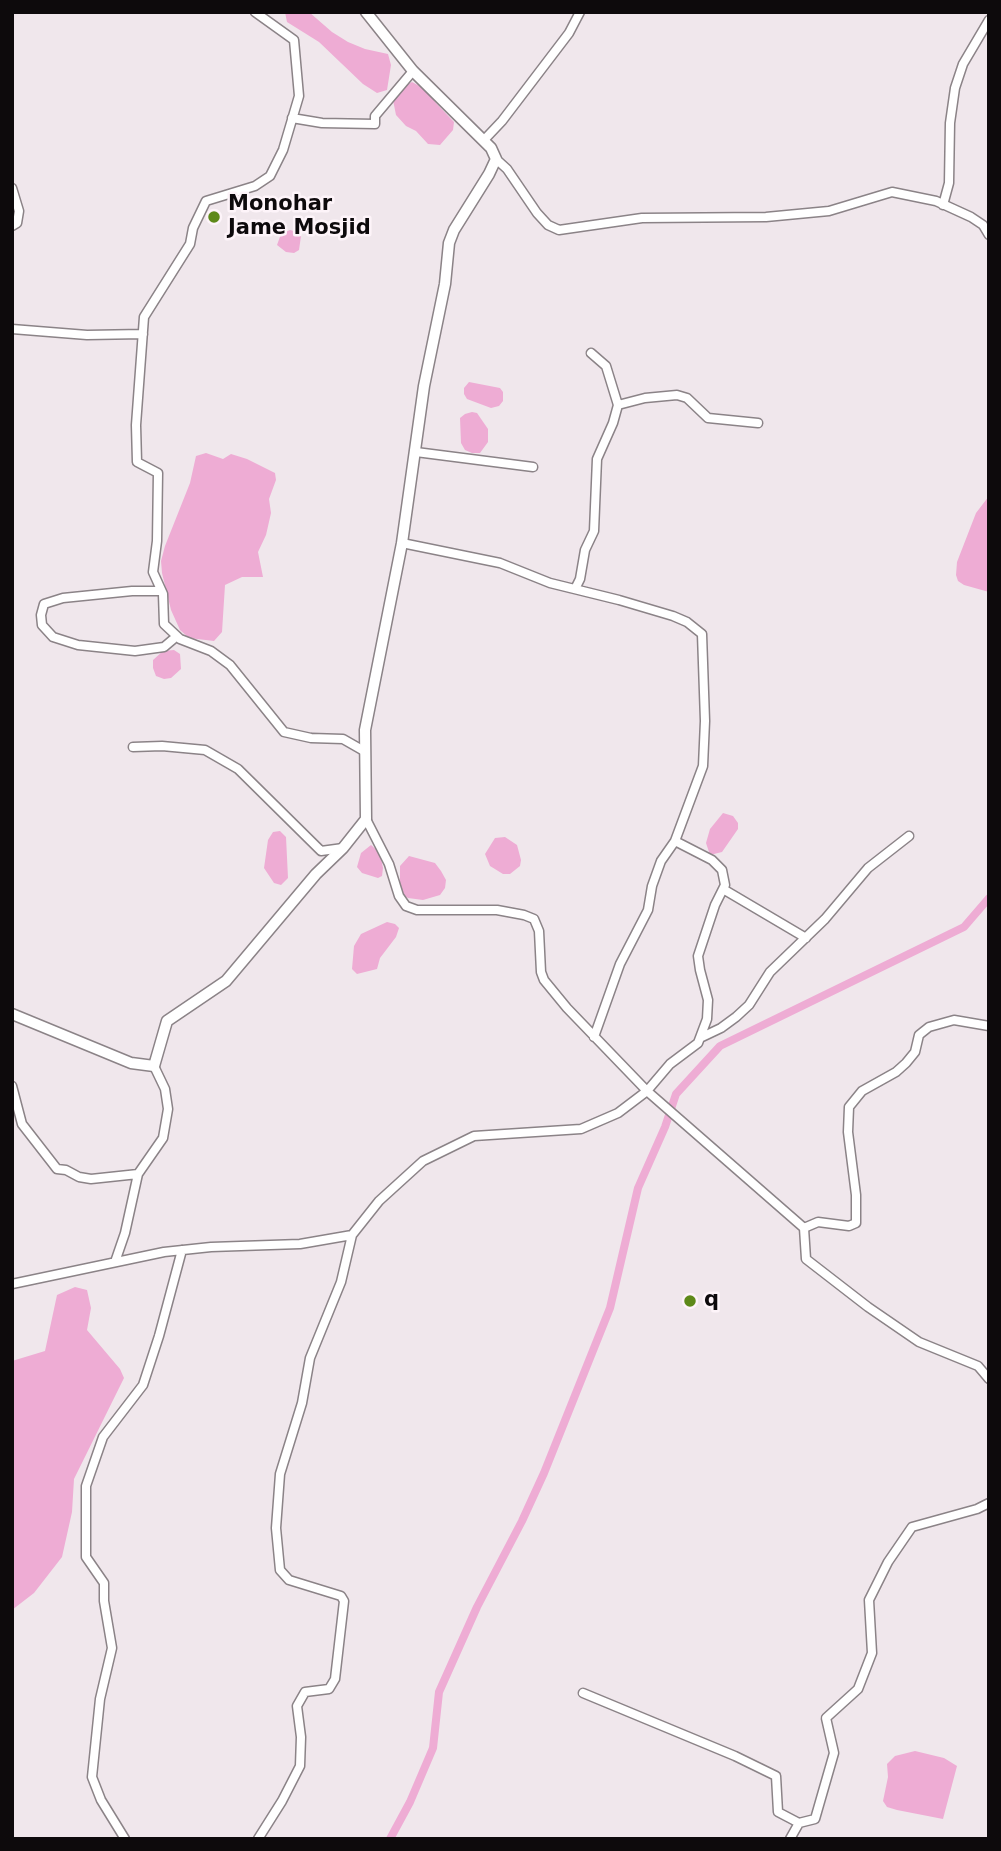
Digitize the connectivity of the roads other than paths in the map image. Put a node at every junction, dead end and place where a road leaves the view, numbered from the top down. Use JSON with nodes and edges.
{"nodes":[{"id":1,"x":255,"y":12,"type":"edge"},
{"id":2,"x":366,"y":12,"type":"edge"},
{"id":3,"x":580,"y":12,"type":"edge"},
{"id":4,"x":989,"y":20,"type":"edge"},
{"id":5,"x":412,"y":71,"type":"junction"},
{"id":6,"x":292,"y":118,"type":"junction"},
{"id":7,"x":484,"y":139,"type":"junction"},
{"id":8,"x":496,"y":159,"type":"junction"},
{"id":9,"x":12,"y":188,"type":"edge"},
{"id":10,"x":943,"y":205,"type":"junction"},
{"id":11,"x":12,"y":226,"type":"edge"},
{"id":12,"x":989,"y":235,"type":"edge"},
{"id":13,"x":12,"y":329,"type":"edge"},
{"id":14,"x":142,"y":334,"type":"junction"},
{"id":15,"x":591,"y":353,"type":"dead end"},
{"id":16,"x":618,"y":405,"type":"junction"},
{"id":17,"x":758,"y":423,"type":"dead end"},
{"id":18,"x":416,"y":452,"type":"junction"},
{"id":19,"x":533,"y":467,"type":"dead end"},
{"id":20,"x":401,"y":543,"type":"junction"},
{"id":21,"x":575,"y":589,"type":"junction"},
{"id":22,"x":161,"y":591,"type":"junction"},
{"id":23,"x":177,"y":636,"type":"junction"},
{"id":24,"x":133,"y":747,"type":"dead end"},
{"id":25,"x":365,"y":751,"type":"junction"},
{"id":26,"x":366,"y":819,"type":"junction"},
{"id":27,"x":909,"y":836,"type":"dead end"},
{"id":28,"x":675,"y":841,"type":"junction"},
{"id":29,"x":343,"y":848,"type":"junction"},
{"id":30,"x":723,"y":888,"type":"junction"},
{"id":31,"x":806,"y":938,"type":"junction"},
{"id":32,"x":12,"y":1014,"type":"edge"},
{"id":33,"x":989,"y":1026,"type":"edge"},
{"id":34,"x":594,"y":1037,"type":"junction"},
{"id":35,"x":700,"y":1038,"type":"junction"},
{"id":36,"x":154,"y":1066,"type":"junction"},
{"id":37,"x":12,"y":1086,"type":"edge"},
{"id":38,"x":647,"y":1091,"type":"junction"},
{"id":39,"x":138,"y":1174,"type":"junction"},
{"id":40,"x":804,"y":1228,"type":"junction"},
{"id":41,"x":352,"y":1235,"type":"junction"},
{"id":42,"x":182,"y":1250,"type":"junction"},
{"id":43,"x":115,"y":1262,"type":"junction"},
{"id":44,"x":12,"y":1284,"type":"edge"},
{"id":45,"x":989,"y":1379,"type":"edge"},
{"id":46,"x":989,"y":1503,"type":"edge"},
{"id":47,"x":583,"y":1693,"type":"dead end"},
{"id":48,"x":799,"y":1823,"type":"junction"},
{"id":49,"x":125,"y":1839,"type":"edge"},
{"id":50,"x":258,"y":1839,"type":"edge"},
{"id":51,"x":790,"y":1839,"type":"edge"}],
"edges":[{"from":1,"to":6,"type":"street"},
{"from":2,"to":5,"type":"street"},
{"from":3,"to":7,"type":"street"},
{"from":4,"to":10,"type":"street"},
{"from":5,"to":6,"type":"street"},
{"from":5,"to":7,"type":"street"},
{"from":6,"to":14,"type":"street"},
{"from":7,"to":8,"type":"street"},
{"from":8,"to":10,"type":"street"},
{"from":8,"to":18,"type":"street"},
{"from":9,"to":11,"type":"street"},
{"from":10,"to":12,"type":"street"},
{"from":13,"to":14,"type":"street"},
{"from":14,"to":22,"type":"street"},
{"from":15,"to":16,"type":"street"},
{"from":16,"to":17,"type":"street"},
{"from":16,"to":21,"type":"street"},
{"from":18,"to":19,"type":"street"},
{"from":18,"to":20,"type":"street"},
{"from":20,"to":21,"type":"street"},
{"from":20,"to":25,"type":"street"},
{"from":21,"to":28,"type":"street"},
{"from":22,"to":23,"type":"street"},
{"from":22,"to":23,"type":"street"},
{"from":23,"to":25,"type":"street"},
{"from":24,"to":29,"type":"street"},
{"from":25,"to":26,"type":"street"},
{"from":26,"to":29,"type":"street"},
{"from":26,"to":34,"type":"street"},
{"from":27,"to":31,"type":"street"},
{"from":28,"to":30,"type":"street"},
{"from":28,"to":34,"type":"street"},
{"from":29,"to":36,"type":"street"},
{"from":30,"to":31,"type":"street"},
{"from":30,"to":35,"type":"street"},
{"from":31,"to":35,"type":"street"},
{"from":32,"to":36,"type":"street"},
{"from":33,"to":40,"type":"street"},
{"from":34,"to":38,"type":"street"},
{"from":35,"to":38,"type":"street"},
{"from":36,"to":39,"type":"street"},
{"from":37,"to":39,"type":"street"},
{"from":38,"to":40,"type":"street"},
{"from":38,"to":41,"type":"street"},
{"from":39,"to":43,"type":"street"},
{"from":40,"to":45,"type":"street"},
{"from":41,"to":42,"type":"street"},
{"from":41,"to":50,"type":"street"},
{"from":42,"to":43,"type":"street"},
{"from":42,"to":49,"type":"street"},
{"from":43,"to":44,"type":"street"},
{"from":46,"to":48,"type":"street"},
{"from":47,"to":48,"type":"street"},
{"from":48,"to":51,"type":"street"}]}
